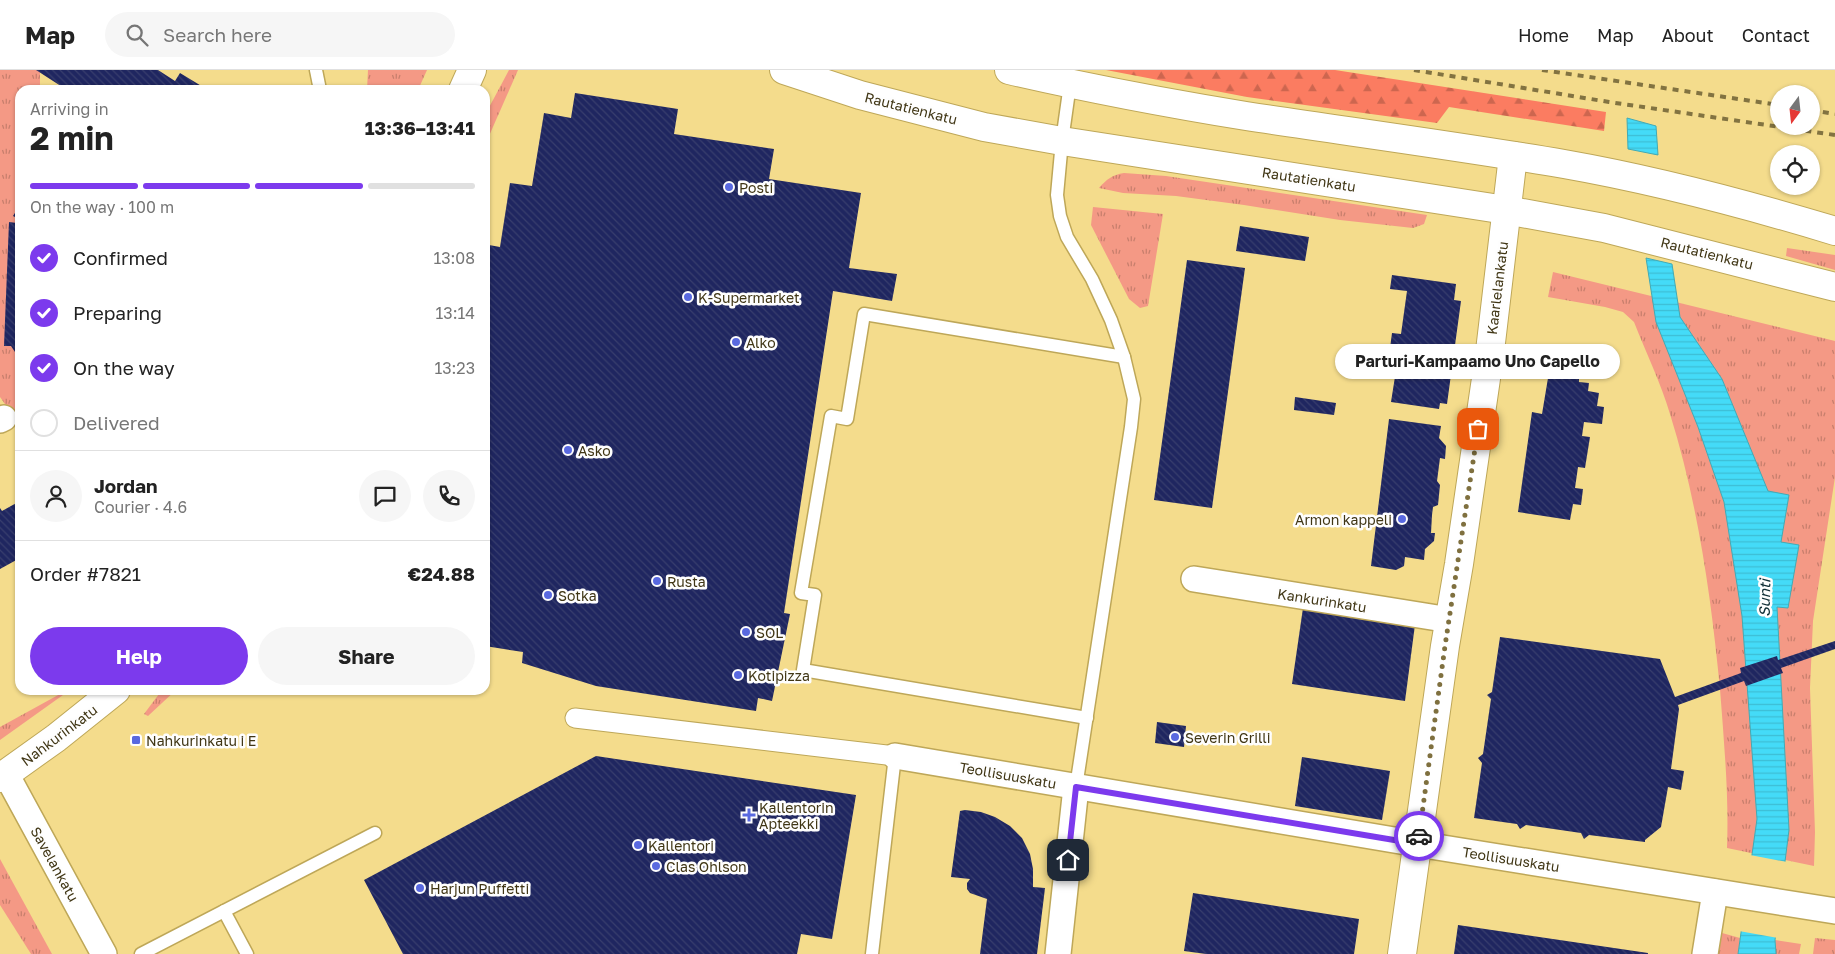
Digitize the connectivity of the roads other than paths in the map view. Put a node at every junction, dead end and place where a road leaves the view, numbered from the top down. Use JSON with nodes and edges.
{"nodes":[{"id":1,"x":316,"y":70,"type":"edge"},
{"id":2,"x":472,"y":70,"type":"edge"},
{"id":3,"x":784,"y":70,"type":"edge"},
{"id":4,"x":1009,"y":70,"type":"edge"},
{"id":5,"x":1070,"y":84,"type":"junction"},
{"id":6,"x":319,"y":85,"type":"edge"},
{"id":7,"x":465,"y":85,"type":"edge"},
{"id":8,"x":1062,"y":141,"type":"junction"},
{"id":9,"x":1513,"y":156,"type":"junction"},
{"id":10,"x":1506,"y":210,"type":"junction"},
{"id":11,"x":1835,"y":231,"type":"edge"},
{"id":12,"x":1835,"y":286,"type":"edge"},
{"id":13,"x":1124,"y":357,"type":"junction"},
{"id":14,"x":1194,"y":579,"type":"dead end"},
{"id":15,"x":1450,"y":620,"type":"junction"},
{"id":16,"x":110,"y":695,"type":"edge"},
{"id":17,"x":574,"y":718,"type":"dead end"},
{"id":18,"x":1087,"y":718,"type":"junction"},
{"id":19,"x":895,"y":756,"type":"junction"},
{"id":20,"x":3,"y":776,"type":"edge"},
{"id":21,"x":1076,"y":787,"type":"junction"},
{"id":22,"x":375,"y":833,"type":"dead end"},
{"id":23,"x":1418,"y":844,"type":"junction"},
{"id":24,"x":1715,"y":892,"type":"junction"},
{"id":25,"x":224,"y":911,"type":"junction"},
{"id":26,"x":1835,"y":911,"type":"edge"},
{"id":27,"x":104,"y":954,"type":"edge"},
{"id":28,"x":141,"y":954,"type":"edge"},
{"id":29,"x":247,"y":954,"type":"edge"},
{"id":30,"x":872,"y":954,"type":"edge"},
{"id":31,"x":1058,"y":954,"type":"edge"},
{"id":32,"x":1402,"y":954,"type":"edge"},
{"id":33,"x":1705,"y":954,"type":"edge"}],
"edges":[{"from":1,"to":6,"type":"lane"},
{"from":2,"to":7,"type":"main road"},
{"from":3,"to":8,"type":"main road","name":"Rautatienkatu"},
{"from":4,"to":5,"type":"main road"},
{"from":5,"to":8,"type":"lane"},
{"from":5,"to":9,"type":"main road"},
{"from":8,"to":10,"type":"main road","name":"Rautatienkatu"},
{"from":8,"to":13,"type":"lane"},
{"from":9,"to":10,"type":"main road","name":"Kaarlelankatu"},
{"from":9,"to":11,"type":"main road"},
{"from":10,"to":12,"type":"main road","name":"Rautatienkatu"},
{"from":10,"to":15,"type":"main road","name":"Kaarlelankatu"},
{"from":13,"to":18,"type":"lane"},
{"from":13,"to":18,"type":"lane"},
{"from":14,"to":15,"type":"street","name":"Kankurinkatu"},
{"from":15,"to":23,"type":"main road","name":"Kaarlelankatu"},
{"from":16,"to":20,"type":"main road","name":"Nahkurinkatu"},
{"from":17,"to":19,"type":"street"},
{"from":18,"to":21,"type":"lane"},
{"from":19,"to":21,"type":"street","name":"Teollisuuskatu"},
{"from":19,"to":30,"type":"lane"},
{"from":20,"to":27,"type":"street","name":"Savelankatu"},
{"from":21,"to":23,"type":"street","name":"Teollisuuskatu"},
{"from":21,"to":31,"type":"street"},
{"from":22,"to":25,"type":"lane"},
{"from":23,"to":24,"type":"street","name":"Teollisuuskatu"},
{"from":23,"to":32,"type":"main road","name":"Kaarlelankatu"},
{"from":24,"to":26,"type":"street","name":"Teollisuuskatu"},
{"from":24,"to":33,"type":"street"},
{"from":25,"to":28,"type":"lane"},
{"from":25,"to":29,"type":"lane"}]}
